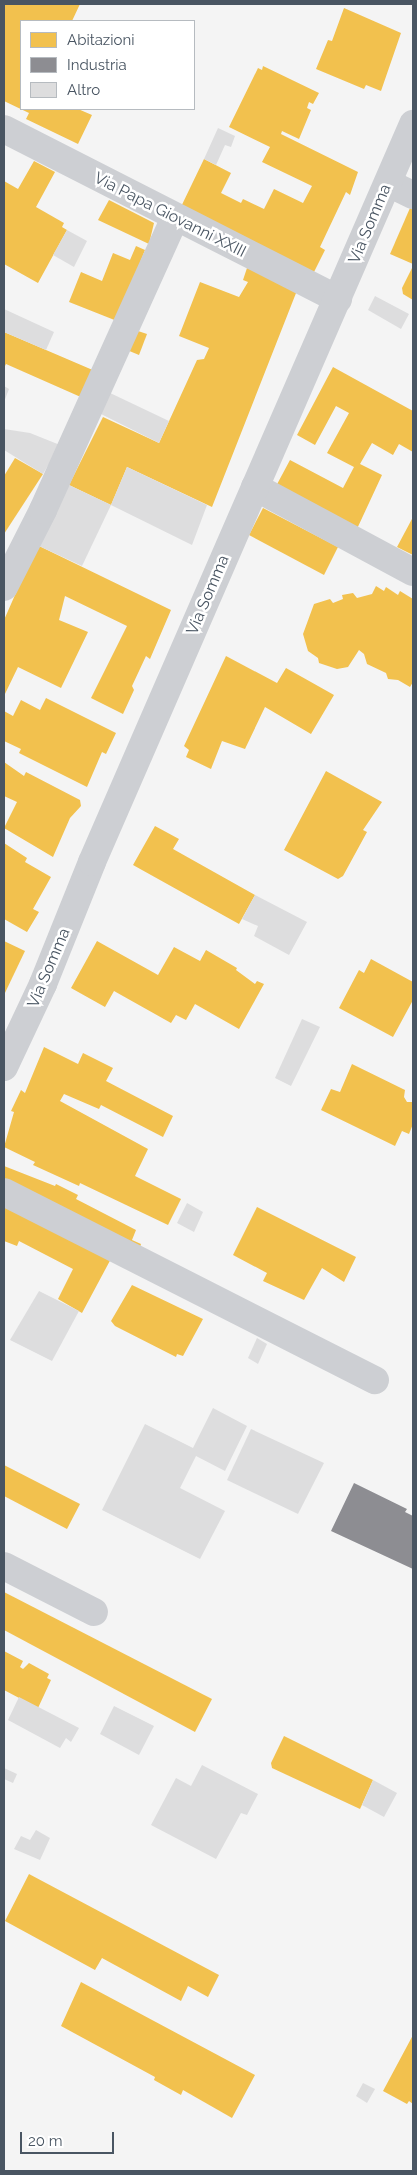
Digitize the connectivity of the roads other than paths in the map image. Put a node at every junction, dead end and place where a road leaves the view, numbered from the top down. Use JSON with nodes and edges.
{"nodes":[{"id":1,"x":413,"y":124,"type":"edge"},
{"id":2,"x":4,"y":129,"type":"edge"},
{"id":3,"x":388,"y":183,"type":"junction"},
{"id":4,"x":413,"y":194,"type":"edge"},
{"id":5,"x":175,"y":218,"type":"junction"},
{"id":6,"x":338,"y":299,"type":"junction"},
{"id":7,"x":255,"y":487,"type":"junction"},
{"id":8,"x":413,"y":572,"type":"edge"},
{"id":9,"x":4,"y":587,"type":"edge"},
{"id":10,"x":4,"y":1067,"type":"edge"},
{"id":11,"x":4,"y":1192,"type":"edge"},
{"id":12,"x":375,"y":1380,"type":"dead end"},
{"id":13,"x":4,"y":1566,"type":"edge"},
{"id":14,"x":94,"y":1612,"type":"dead end"}],
"edges":[{"from":1,"to":3,"type":"street","name":"Via Somma"},
{"from":2,"to":5,"type":"street","name":"Via Papa Giovanni XXIII"},
{"from":3,"to":4,"type":"street"},
{"from":3,"to":6,"type":"street","name":"Via Somma"},
{"from":5,"to":6,"type":"street","name":"Via Papa Giovanni XXIII"},
{"from":5,"to":9,"type":"street"},
{"from":6,"to":7,"type":"street","name":"Via Somma"},
{"from":7,"to":8,"type":"street"},
{"from":7,"to":10,"type":"street","name":"Via Somma"},
{"from":11,"to":12,"type":"street"},
{"from":13,"to":14,"type":"street"}]}
